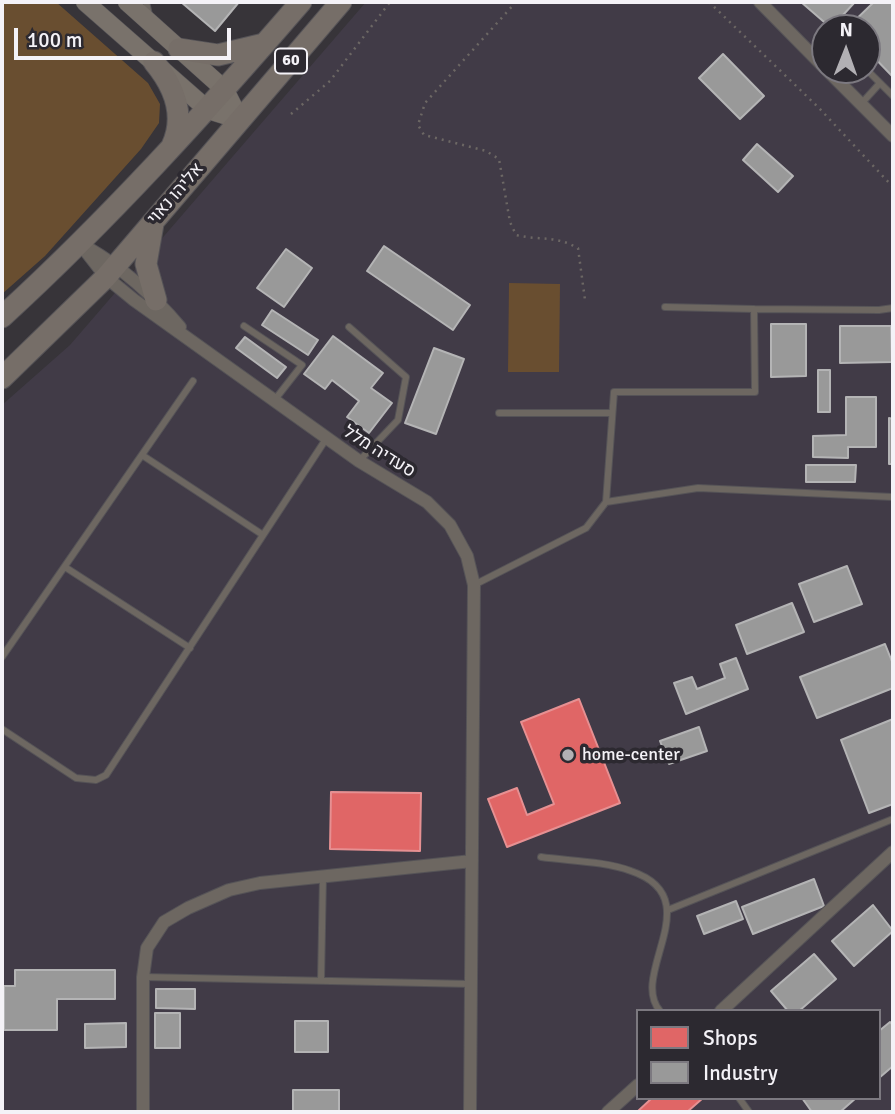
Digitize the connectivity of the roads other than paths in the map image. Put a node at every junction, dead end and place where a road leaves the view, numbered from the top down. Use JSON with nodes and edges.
{"nodes":[{"id":1,"x":85,"y":2,"type":"edge"},
{"id":2,"x":127,"y":2,"type":"edge"},
{"id":3,"x":146,"y":2,"type":"edge"},
{"id":4,"x":301,"y":2,"type":"edge"},
{"id":5,"x":341,"y":2,"type":"edge"},
{"id":6,"x":760,"y":2,"type":"edge"},
{"id":7,"x":151,"y":24,"type":"junction"},
{"id":8,"x":266,"y":43,"type":"junction"},
{"id":9,"x":179,"y":49,"type":"junction"},
{"id":10,"x":811,"y":54,"type":"edge"},
{"id":11,"x":154,"y":62,"type":"junction"},
{"id":12,"x":841,"y":84,"type":"edge"},
{"id":13,"x":879,"y":84,"type":"edge"},
{"id":14,"x":225,"y":90,"type":"junction"},
{"id":15,"x":861,"y":104,"type":"junction"},
{"id":16,"x":208,"y":110,"type":"junction"},
{"id":17,"x":240,"y":120,"type":"junction"},
{"id":18,"x":893,"y":136,"type":"edge"},
{"id":19,"x":170,"y":149,"type":"junction"},
{"id":20,"x":156,"y":217,"type":"junction"},
{"id":21,"x":81,"y":245,"type":"junction"},
{"id":22,"x":111,"y":271,"type":"junction"},
{"id":23,"x":156,"y":300,"type":"junction"},
{"id":24,"x":665,"y":307,"type":"dead end"},
{"id":25,"x":893,"y":308,"type":"edge"},
{"id":26,"x":754,"y":309,"type":"junction"},
{"id":27,"x":2,"y":317,"type":"edge"},
{"id":28,"x":244,"y":326,"type":"dead end"},
{"id":29,"x":349,"y":327,"type":"dead end"},
{"id":30,"x":192,"y":341,"type":"junction"},
{"id":31,"x":2,"y":378,"type":"edge"},
{"id":32,"x":193,"y":381,"type":"dead end"},
{"id":33,"x":273,"y":402,"type":"junction"},
{"id":34,"x":499,"y":413,"type":"dead end"},
{"id":35,"x":612,"y":413,"type":"junction"},
{"id":36,"x":326,"y":439,"type":"junction"},
{"id":37,"x":142,"y":455,"type":"junction"},
{"id":38,"x":359,"y":461,"type":"junction"},
{"id":39,"x":893,"y":497,"type":"edge"},
{"id":40,"x":606,"y":502,"type":"junction"},
{"id":41,"x":263,"y":536,"type":"junction"},
{"id":42,"x":65,"y":566,"type":"junction"},
{"id":43,"x":474,"y":585,"type":"junction"},
{"id":44,"x":190,"y":648,"type":"junction"},
{"id":45,"x":2,"y":657,"type":"edge"},
{"id":46,"x":2,"y":729,"type":"edge"},
{"id":47,"x":893,"y":819,"type":"edge"},
{"id":48,"x":893,"y":852,"type":"edge"},
{"id":49,"x":541,"y":857,"type":"dead end"},
{"id":50,"x":471,"y":861,"type":"junction"},
{"id":51,"x":323,"y":876,"type":"junction"},
{"id":52,"x":668,"y":910,"type":"junction"},
{"id":53,"x":143,"y":977,"type":"junction"},
{"id":54,"x":321,"y":981,"type":"junction"},
{"id":55,"x":471,"y":984,"type":"junction"},
{"id":56,"x":659,"y":1009,"type":"edge"},
{"id":57,"x":723,"y":1009,"type":"edge"},
{"id":58,"x":636,"y":1087,"type":"edge"},
{"id":59,"x":143,"y":1112,"type":"edge"},
{"id":60,"x":470,"y":1112,"type":"edge"},
{"id":61,"x":608,"y":1112,"type":"edge"}],
"edges":[{"from":1,"to":11,"type":"main road"},
{"from":2,"to":7,"type":"main road"},
{"from":3,"to":7,"type":"lane"},
{"from":4,"to":8,"type":"highway","name":"אליהו נאוי","number":"60"},
{"from":5,"to":17,"type":"highway","name":"אליהו נאוי","number":"60"},
{"from":6,"to":10,"type":"street"},
{"from":7,"to":9,"type":"main road"},
{"from":8,"to":9,"type":"highway"},
{"from":8,"to":14,"type":"highway","name":"אליהו נאוי","number":"60"},
{"from":9,"to":14,"type":"main road"},
{"from":11,"to":16,"type":"main road"},
{"from":11,"to":19,"type":"highway"},
{"from":12,"to":15,"type":"street"},
{"from":13,"to":15,"type":"lane"},
{"from":14,"to":16,"type":"highway","name":"אליהו נאוי","number":"60"},
{"from":14,"to":17,"type":"main road"},
{"from":15,"to":18,"type":"street"},
{"from":16,"to":17,"type":"main road"},
{"from":16,"to":19,"type":"highway","name":"אליהו נאוי","number":"60"},
{"from":17,"to":20,"type":"highway","name":"אליהו נאוי","number":"60"},
{"from":19,"to":21,"type":"highway","name":"אליהו נאוי","number":"60"},
{"from":20,"to":22,"type":"highway","name":"אליהו נאוי","number":"60"},
{"from":20,"to":23,"type":"highway"},
{"from":21,"to":22,"type":"street","name":"סעדיה מלל"},
{"from":21,"to":27,"type":"highway","name":"אליהו נאוי","number":"60"},
{"from":22,"to":23,"type":"street","name":"סעדיה מלל"},
{"from":22,"to":30,"type":"street","name":"סעדיה מלל"},
{"from":22,"to":31,"type":"highway","name":"אליהו נאוי","number":"60"},
{"from":23,"to":30,"type":"street","name":"סעדיה מלל"},
{"from":24,"to":26,"type":"lane"},
{"from":25,"to":26,"type":"lane"},
{"from":26,"to":35,"type":"lane"},
{"from":28,"to":33,"type":"lane"},
{"from":29,"to":38,"type":"lane"},
{"from":30,"to":33,"type":"street","name":"סעדיה מלל"},
{"from":32,"to":37,"type":"lane"},
{"from":33,"to":36,"type":"street","name":"סעדיה מלל"},
{"from":34,"to":35,"type":"lane"},
{"from":35,"to":40,"type":"lane"},
{"from":36,"to":38,"type":"street","name":"סעדיה מלל"},
{"from":36,"to":41,"type":"lane"},
{"from":37,"to":41,"type":"lane"},
{"from":37,"to":42,"type":"lane"},
{"from":38,"to":43,"type":"street","name":"סעדיה מלל"},
{"from":39,"to":40,"type":"lane"},
{"from":40,"to":43,"type":"lane"},
{"from":41,"to":44,"type":"lane"},
{"from":42,"to":44,"type":"lane"},
{"from":42,"to":45,"type":"lane"},
{"from":43,"to":50,"type":"street","name":"סעדיה מלל"},
{"from":44,"to":46,"type":"lane"},
{"from":47,"to":52,"type":"lane"},
{"from":48,"to":57,"type":"street"},
{"from":49,"to":52,"type":"lane"},
{"from":50,"to":51,"type":"street"},
{"from":50,"to":55,"type":"street","name":"סעדיה מלל"},
{"from":51,"to":53,"type":"street"},
{"from":51,"to":54,"type":"lane"},
{"from":52,"to":56,"type":"lane"},
{"from":53,"to":54,"type":"lane"},
{"from":53,"to":59,"type":"street"},
{"from":54,"to":55,"type":"lane"},
{"from":55,"to":60,"type":"street","name":"סעדיה מלל"},
{"from":58,"to":61,"type":"street"}]}
